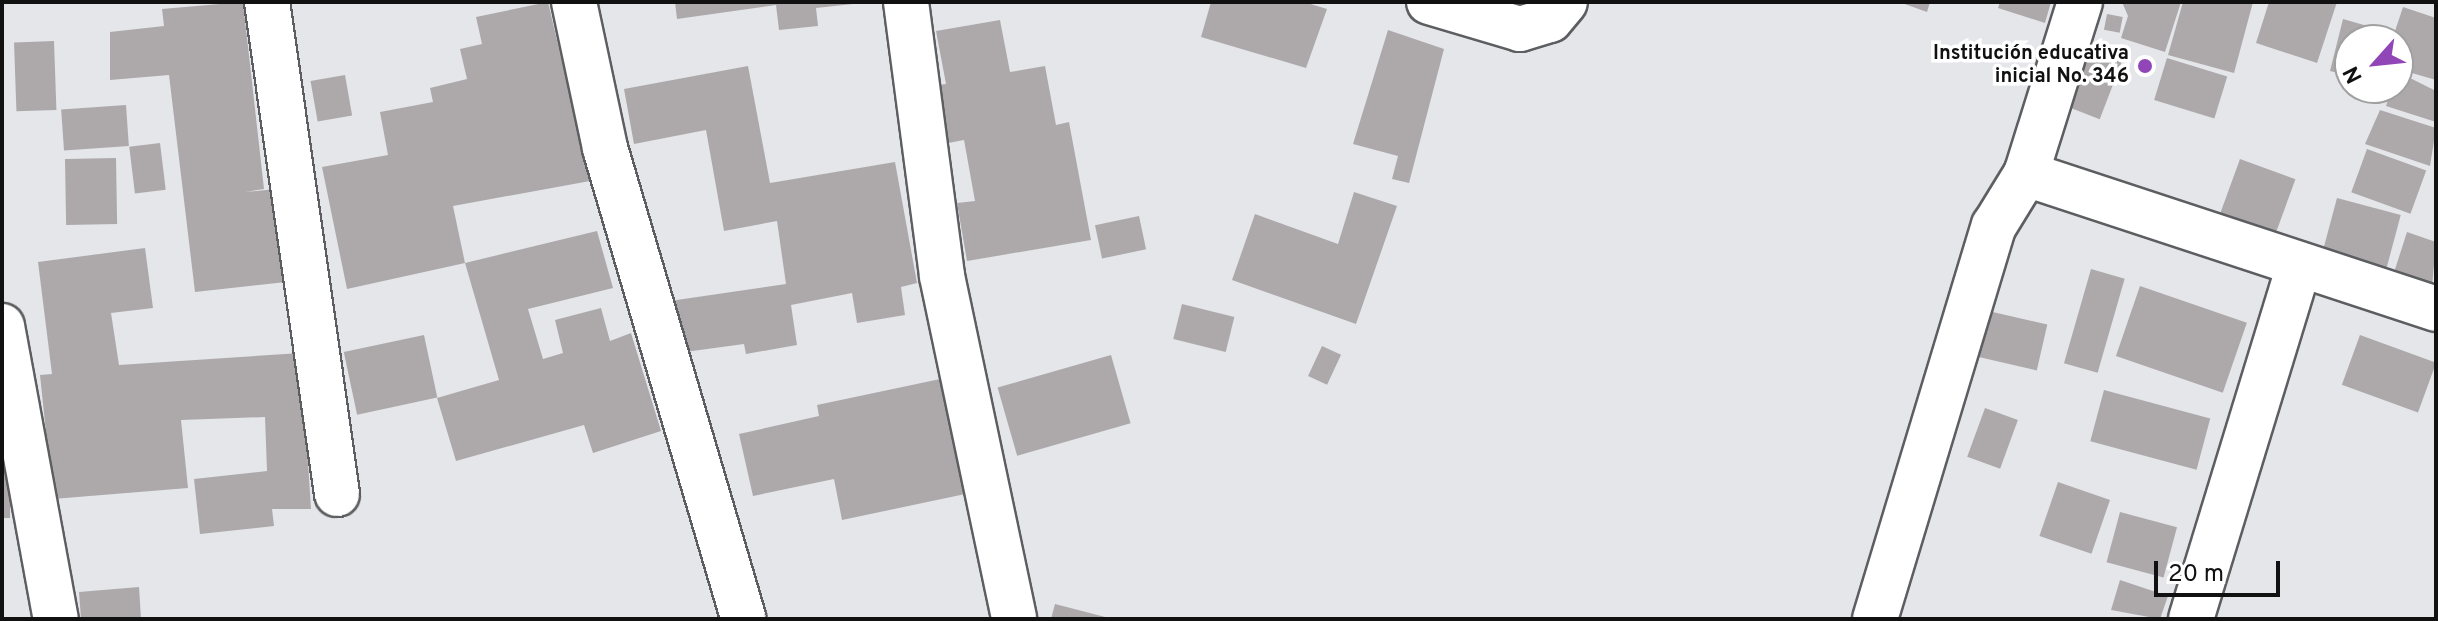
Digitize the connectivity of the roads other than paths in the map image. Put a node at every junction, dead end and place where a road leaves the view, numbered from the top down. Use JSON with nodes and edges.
{"nodes":[{"id":1,"x":267,"y":2,"type":"edge"},
{"id":2,"x":574,"y":2,"type":"edge"},
{"id":3,"x":906,"y":2,"type":"edge"},
{"id":4,"x":1429,"y":2,"type":"edge"},
{"id":5,"x":1565,"y":2,"type":"edge"},
{"id":6,"x":2080,"y":2,"type":"edge"},
{"id":7,"x":2026,"y":174,"type":"junction"},
{"id":8,"x":2298,"y":268,"type":"junction"},
{"id":9,"x":2436,"y":309,"type":"edge"},
{"id":10,"x":2,"y":326,"type":"edge"},
{"id":11,"x":337,"y":494,"type":"dead end"},
{"id":12,"x":743,"y":618,"type":"edge"},
{"id":13,"x":56,"y":619,"type":"edge"},
{"id":14,"x":1014,"y":619,"type":"edge"},
{"id":15,"x":1875,"y":619,"type":"edge"},
{"id":16,"x":2191,"y":619,"type":"edge"}],
"edges":[{"from":1,"to":11,"type":"street"},
{"from":2,"to":12,"type":"street"},
{"from":3,"to":14,"type":"street"},
{"from":4,"to":5,"type":"street"},
{"from":6,"to":7,"type":"street"},
{"from":7,"to":8,"type":"street"},
{"from":7,"to":15,"type":"street"},
{"from":8,"to":9,"type":"street"},
{"from":8,"to":16,"type":"street"},
{"from":10,"to":13,"type":"street"}]}
